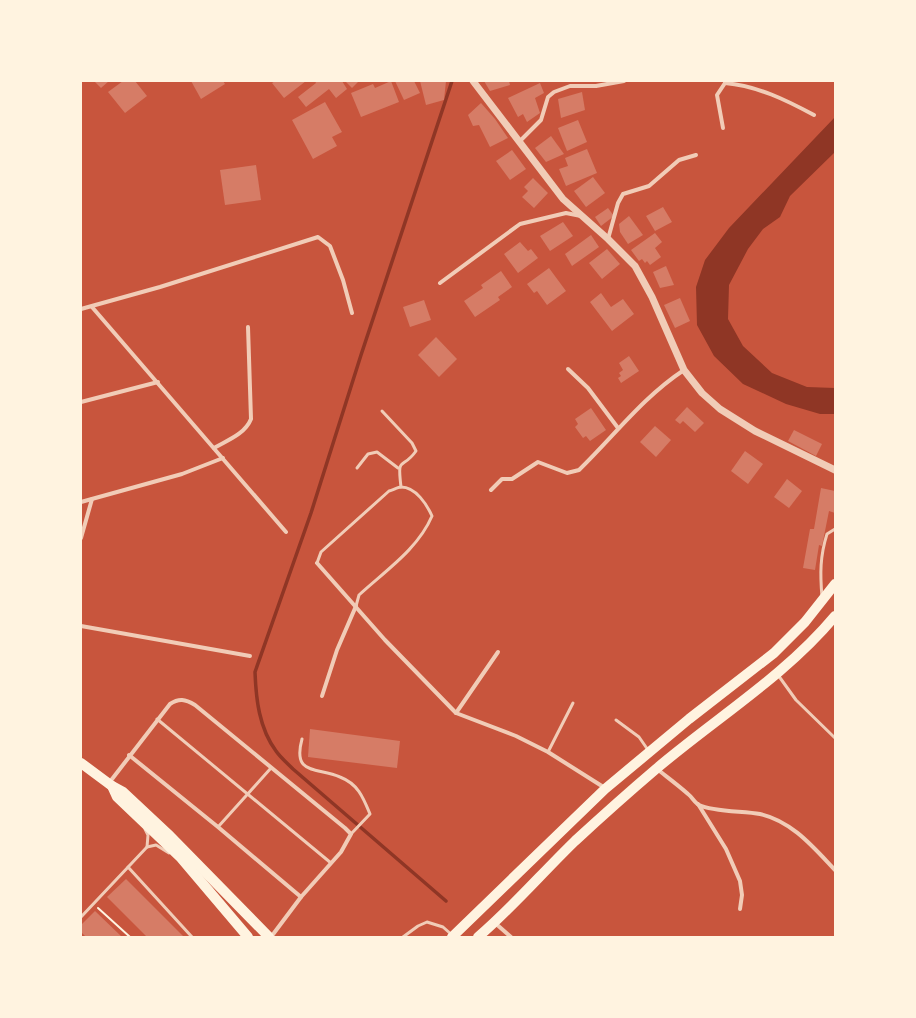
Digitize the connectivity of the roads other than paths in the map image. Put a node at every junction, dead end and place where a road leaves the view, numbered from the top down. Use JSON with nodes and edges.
{"nodes":[{"id":1,"x":473,"y":81,"type":"edge"},
{"id":2,"x":570,"y":81,"type":"edge"},
{"id":3,"x":624,"y":81,"type":"edge"},
{"id":4,"x":725,"y":82,"type":"edge"},
{"id":5,"x":570,"y":86,"type":"junction"},
{"id":6,"x":814,"y":115,"type":"dead end"},
{"id":7,"x":723,"y":128,"type":"dead end"},
{"id":8,"x":519,"y":143,"type":"junction"},
{"id":9,"x":696,"y":155,"type":"dead end"},
{"id":10,"x":581,"y":216,"type":"junction"},
{"id":11,"x":608,"y":239,"type":"junction"},
{"id":12,"x":440,"y":283,"type":"dead end"},
{"id":13,"x":92,"y":307,"type":"junction"},
{"id":14,"x":81,"y":309,"type":"edge"},
{"id":15,"x":352,"y":313,"type":"dead end"},
{"id":16,"x":248,"y":327,"type":"dead end"},
{"id":17,"x":568,"y":369,"type":"dead end"},
{"id":18,"x":684,"y":370,"type":"junction"},
{"id":19,"x":158,"y":382,"type":"junction"},
{"id":20,"x":81,"y":402,"type":"edge"},
{"id":21,"x":382,"y":411,"type":"dead end"},
{"id":22,"x":618,"y":428,"type":"junction"},
{"id":23,"x":214,"y":448,"type":"junction"},
{"id":24,"x":223,"y":458,"type":"junction"},
{"id":25,"x":357,"y":468,"type":"dead end"},
{"id":26,"x":398,"y":468,"type":"junction"},
{"id":27,"x":834,"y":468,"type":"edge"},
{"id":28,"x":401,"y":487,"type":"junction"},
{"id":29,"x":491,"y":490,"type":"dead end"},
{"id":30,"x":92,"y":499,"type":"junction"},
{"id":31,"x":81,"y":502,"type":"edge"},
{"id":32,"x":835,"y":529,"type":"edge"},
{"id":33,"x":286,"y":532,"type":"dead end"},
{"id":34,"x":81,"y":538,"type":"edge"},
{"id":35,"x":317,"y":563,"type":"joint"},
{"id":36,"x":835,"y":584,"type":"edge"},
{"id":37,"x":822,"y":601,"type":"junction"},
{"id":38,"x":356,"y":606,"type":"junction"},
{"id":39,"x":835,"y":616,"type":"edge"},
{"id":40,"x":81,"y":626,"type":"edge"},
{"id":41,"x":498,"y":652,"type":"dead end"},
{"id":42,"x":250,"y":656,"type":"dead end"},
{"id":43,"x":776,"y":673,"type":"junction"},
{"id":44,"x":322,"y":696,"type":"dead end"},
{"id":45,"x":573,"y":703,"type":"dead end"},
{"id":46,"x":456,"y":713,"type":"junction"},
{"id":47,"x":156,"y":719,"type":"junction"},
{"id":48,"x":616,"y":720,"type":"dead end"},
{"id":49,"x":835,"y":738,"type":"edge"},
{"id":50,"x":302,"y":739,"type":"dead end"},
{"id":51,"x":649,"y":751,"type":"junction"},
{"id":52,"x":548,"y":752,"type":"junction"},
{"id":53,"x":129,"y":755,"type":"junction"},
{"id":54,"x":81,"y":763,"type":"edge"},
{"id":55,"x":271,"y":768,"type":"junction"},
{"id":56,"x":657,"y":769,"type":"junction"},
{"id":57,"x":110,"y":785,"type":"junction"},
{"id":58,"x":605,"y":789,"type":"junction"},
{"id":59,"x":247,"y":795,"type":"junction"},
{"id":60,"x":698,"y":804,"type":"junction"},
{"id":61,"x":137,"y":816,"type":"junction"},
{"id":62,"x":218,"y":827,"type":"junction"},
{"id":63,"x":351,"y":834,"type":"junction"},
{"id":64,"x":147,"y":846,"type":"junction"},
{"id":65,"x":331,"y":863,"type":"junction"},
{"id":66,"x":186,"y":864,"type":"junction"},
{"id":67,"x":128,"y":867,"type":"junction"},
{"id":68,"x":835,"y":870,"type":"edge"},
{"id":69,"x":301,"y":897,"type":"junction"},
{"id":70,"x":740,"y":909,"type":"dead end"},
{"id":71,"x":81,"y":917,"type":"edge"},
{"id":72,"x":495,"y":922,"type":"junction"},
{"id":73,"x":453,"y":936,"type":"edge"},
{"id":74,"x":192,"y":937,"type":"edge"},
{"id":75,"x":248,"y":937,"type":"edge"},
{"id":76,"x":270,"y":937,"type":"edge"},
{"id":77,"x":403,"y":937,"type":"edge"},
{"id":78,"x":478,"y":937,"type":"edge"},
{"id":79,"x":511,"y":937,"type":"edge"}],
"edges":[{"from":1,"to":8,"type":"street"},
{"from":2,"to":5,"type":"street"},
{"from":3,"to":5,"type":"street"},
{"from":4,"to":6,"type":"street"},
{"from":4,"to":7,"type":"street"},
{"from":5,"to":8,"type":"street"},
{"from":8,"to":10,"type":"street"},
{"from":9,"to":11,"type":"street"},
{"from":10,"to":11,"type":"street"},
{"from":10,"to":12,"type":"street"},
{"from":11,"to":18,"type":"street"},
{"from":13,"to":14,"type":"street"},
{"from":13,"to":15,"type":"street"},
{"from":13,"to":19,"type":"street"},
{"from":16,"to":23,"type":"street"},
{"from":17,"to":22,"type":"street"},
{"from":18,"to":22,"type":"street"},
{"from":18,"to":27,"type":"street"},
{"from":19,"to":20,"type":"street"},
{"from":19,"to":23,"type":"street"},
{"from":21,"to":26,"type":"lane"},
{"from":22,"to":29,"type":"street"},
{"from":23,"to":24,"type":"street"},
{"from":24,"to":30,"type":"street"},
{"from":24,"to":33,"type":"street"},
{"from":25,"to":26,"type":"lane"},
{"from":26,"to":28,"type":"lane"},
{"from":28,"to":35,"type":"lane"},
{"from":28,"to":38,"type":"lane"},
{"from":30,"to":31,"type":"street"},
{"from":30,"to":34,"type":"street"},
{"from":32,"to":37,"type":"lane"},
{"from":35,"to":38,"type":"street"},
{"from":36,"to":37,"type":"main road"},
{"from":37,"to":51,"type":"main road"},
{"from":38,"to":44,"type":"street"},
{"from":38,"to":46,"type":"street"},
{"from":39,"to":43,"type":"main road"},
{"from":40,"to":42,"type":"street"},
{"from":41,"to":46,"type":"street"},
{"from":43,"to":49,"type":"lane"},
{"from":43,"to":56,"type":"main road"},
{"from":45,"to":52,"type":"lane"},
{"from":46,"to":52,"type":"street"},
{"from":47,"to":53,"type":"street"},
{"from":47,"to":55,"type":"street"},
{"from":47,"to":59,"type":"lane"},
{"from":48,"to":51,"type":"lane"},
{"from":50,"to":63,"type":"lane"},
{"from":51,"to":58,"type":"main road"},
{"from":52,"to":58,"type":"street"},
{"from":53,"to":57,"type":"street"},
{"from":53,"to":62,"type":"street"},
{"from":54,"to":57,"type":"main road"},
{"from":55,"to":59,"type":"lane"},
{"from":55,"to":63,"type":"street"},
{"from":56,"to":60,"type":"street"},
{"from":56,"to":72,"type":"main road"},
{"from":57,"to":61,"type":"main road"},
{"from":57,"to":76,"type":"main road"},
{"from":58,"to":73,"type":"main road"},
{"from":59,"to":62,"type":"lane"},
{"from":59,"to":65,"type":"lane"},
{"from":60,"to":68,"type":"street"},
{"from":60,"to":70,"type":"street"},
{"from":61,"to":64,"type":"lane"},
{"from":61,"to":66,"type":"main road"},
{"from":62,"to":69,"type":"street"},
{"from":63,"to":65,"type":"street"},
{"from":64,"to":66,"type":"lane"},
{"from":64,"to":67,"type":"lane"},
{"from":65,"to":69,"type":"street"},
{"from":66,"to":75,"type":"main road"},
{"from":67,"to":71,"type":"lane"},
{"from":67,"to":74,"type":"lane"},
{"from":69,"to":76,"type":"street"},
{"from":72,"to":78,"type":"main road"},
{"from":72,"to":79,"type":"street"},
{"from":73,"to":77,"type":"lane"}]}
